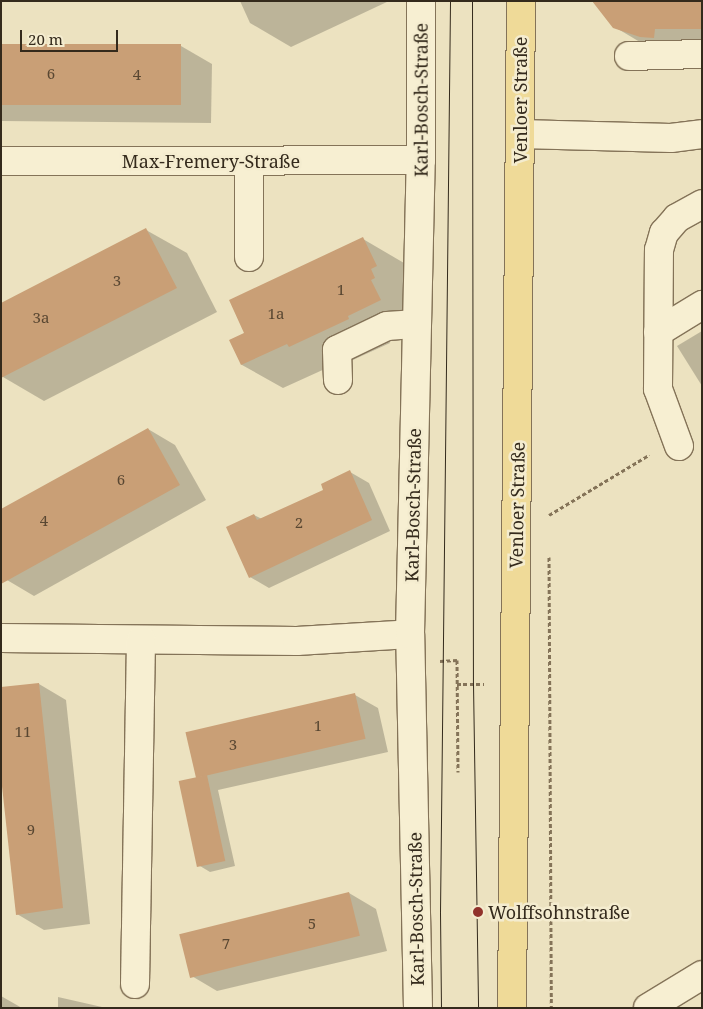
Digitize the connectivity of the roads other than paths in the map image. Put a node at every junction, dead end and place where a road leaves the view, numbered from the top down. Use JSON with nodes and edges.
{"nodes":[{"id":1,"x":421,"y":1,"type":"edge"},
{"id":2,"x":521,"y":1,"type":"edge"},
{"id":3,"x":702,"y":54,"type":"edge"},
{"id":4,"x":629,"y":56,"type":"dead end"},
{"id":5,"x":520,"y":134,"type":"junction"},
{"id":6,"x":702,"y":134,"type":"edge"},
{"id":7,"x":421,"y":160,"type":"junction"},
{"id":8,"x":1,"y":161,"type":"edge"},
{"id":9,"x":249,"y":161,"type":"junction"},
{"id":10,"x":702,"y":204,"type":"edge"},
{"id":11,"x":249,"y":257,"type":"dead end"},
{"id":12,"x":702,"y":305,"type":"edge"},
{"id":13,"x":417,"y":324,"type":"junction"},
{"id":14,"x":658,"y":332,"type":"junction"},
{"id":15,"x":338,"y":380,"type":"dead end"},
{"id":16,"x":677,"y":440,"type":"road end"},
{"id":17,"x":410,"y":634,"type":"junction"},
{"id":18,"x":1,"y":638,"type":"edge"},
{"id":19,"x":141,"y":640,"type":"junction"},
{"id":20,"x":702,"y":975,"type":"edge"},
{"id":21,"x":135,"y":984,"type":"dead end"},
{"id":22,"x":418,"y":1008,"type":"edge"},
{"id":23,"x":512,"y":1008,"type":"edge"},
{"id":24,"x":648,"y":1008,"type":"edge"}],
"edges":[{"from":1,"to":7,"type":"street","name":"Karl-Bosch-Straße"},
{"from":2,"to":5,"type":"main road","name":"Venloer Straße"},
{"from":3,"to":4,"type":"street"},
{"from":5,"to":6,"type":"street"},
{"from":5,"to":23,"type":"main road","name":"Venloer Straße"},
{"from":7,"to":9,"type":"street","name":"Max-Fremery-Straße"},
{"from":7,"to":13,"type":"street","name":"Karl-Bosch-Straße"},
{"from":8,"to":9,"type":"street","name":"Max-Fremery-Straße"},
{"from":9,"to":11,"type":"street"},
{"from":10,"to":14,"type":"street"},
{"from":12,"to":14,"type":"street"},
{"from":13,"to":15,"type":"street"},
{"from":13,"to":17,"type":"street","name":"Karl-Bosch-Straße"},
{"from":14,"to":16,"type":"street"},
{"from":17,"to":19,"type":"street"},
{"from":17,"to":22,"type":"street","name":"Karl-Bosch-Straße"},
{"from":18,"to":19,"type":"street"},
{"from":19,"to":21,"type":"street"},
{"from":20,"to":24,"type":"street"}]}
